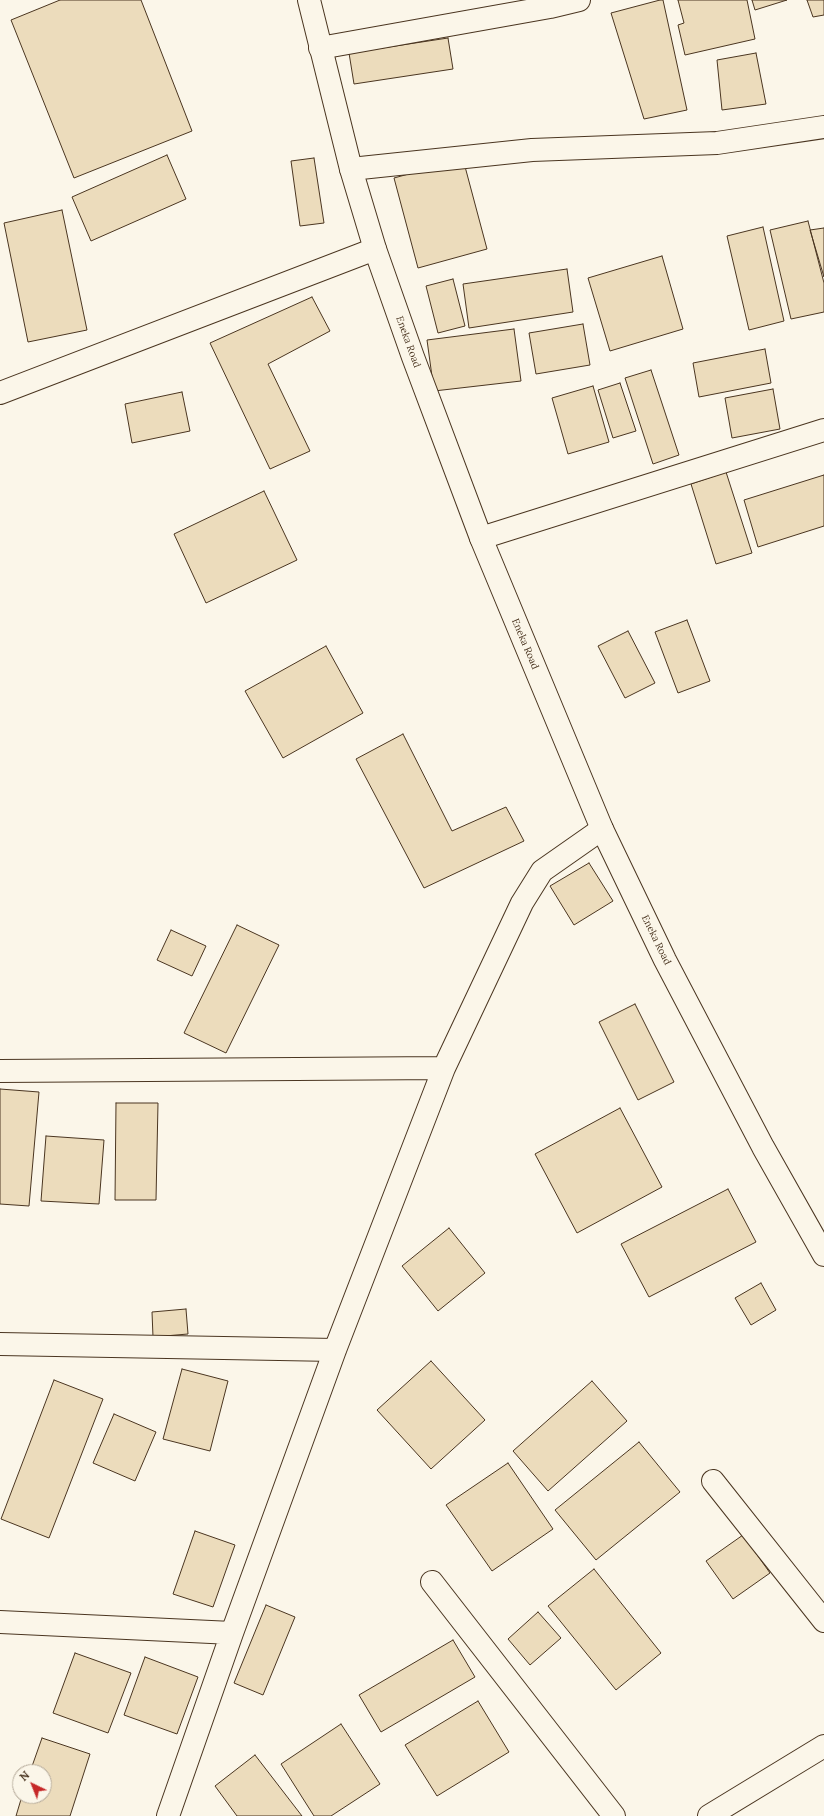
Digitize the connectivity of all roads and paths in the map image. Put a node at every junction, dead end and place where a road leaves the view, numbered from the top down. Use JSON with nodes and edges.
{"nodes":[{"id":1,"x":309,"y":0,"type":"edge"},
{"id":2,"x":579,"y":0,"type":"edge"},
{"id":3,"x":320,"y":48,"type":"junction"},
{"id":4,"x":824,"y":127,"type":"edge"},
{"id":5,"x":351,"y":169,"type":"junction"},
{"id":6,"x":375,"y":249,"type":"junction"},
{"id":7,"x":0,"y":393,"type":"edge"},
{"id":8,"x":824,"y":430,"type":"edge"},
{"id":9,"x":481,"y":538,"type":"junction"},
{"id":10,"x":602,"y":829,"type":"junction"},
{"id":11,"x":444,"y":1068,"type":"junction"},
{"id":12,"x":0,"y":1072,"type":"edge"},
{"id":13,"x":824,"y":1254,"type":"edge"},
{"id":14,"x":0,"y":1344,"type":"edge"},
{"id":15,"x":335,"y":1350,"type":"junction"},
{"id":16,"x":713,"y":1481,"type":"dead end"},
{"id":17,"x":432,"y":1582,"type":"dead end"},
{"id":18,"x":824,"y":1621,"type":"edge"},
{"id":19,"x":0,"y":1622,"type":"edge"},
{"id":20,"x":232,"y":1633,"type":"junction"},
{"id":21,"x":824,"y":1746,"type":"edge"},
{"id":22,"x":168,"y":1816,"type":"edge"},
{"id":23,"x":614,"y":1816,"type":"edge"},
{"id":24,"x":709,"y":1816,"type":"edge"}],
"edges":[{"from":1,"to":3,"type":"street","name":"Eneka Road"},
{"from":2,"to":3,"type":"street"},
{"from":3,"to":5,"type":"street","name":"Eneka Road"},
{"from":4,"to":5,"type":"street"},
{"from":5,"to":6,"type":"street","name":"Eneka Road"},
{"from":6,"to":7,"type":"street"},
{"from":6,"to":9,"type":"street","name":"Eneka Road"},
{"from":8,"to":9,"type":"street"},
{"from":9,"to":10,"type":"street","name":"Eneka Road"},
{"from":10,"to":11,"type":"street"},
{"from":10,"to":13,"type":"street","name":"Eneka Road"},
{"from":11,"to":12,"type":"street"},
{"from":11,"to":15,"type":"street"},
{"from":14,"to":15,"type":"street"},
{"from":15,"to":20,"type":"street"},
{"from":16,"to":18,"type":"street"},
{"from":17,"to":23,"type":"street"},
{"from":19,"to":20,"type":"street"},
{"from":20,"to":22,"type":"street"},
{"from":21,"to":24,"type":"street"}]}
